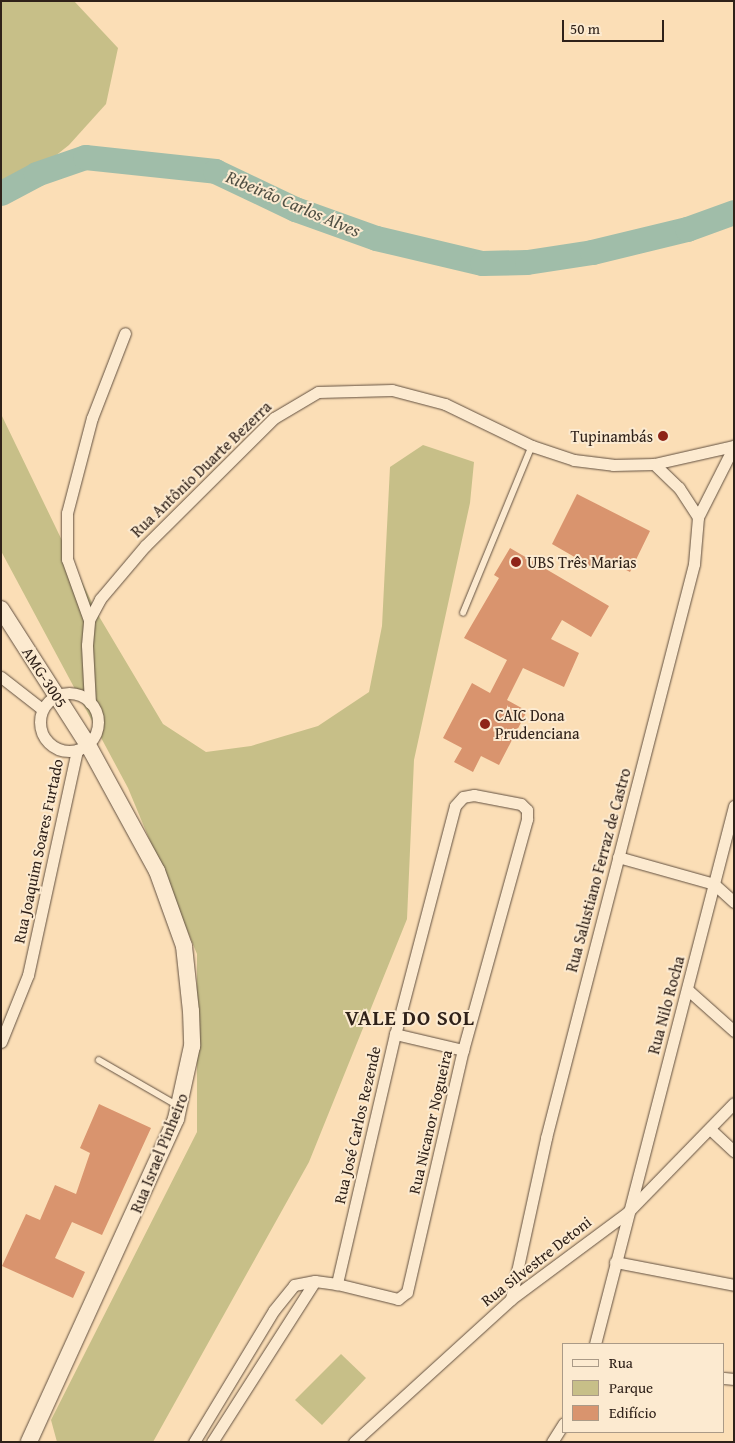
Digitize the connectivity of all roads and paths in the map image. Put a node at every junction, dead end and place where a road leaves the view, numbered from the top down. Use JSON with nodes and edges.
{"nodes":[{"id":1,"x":125,"y":332,"type":"dead end"},
{"id":2,"x":532,"y":446,"type":"junction"},
{"id":3,"x":734,"y":446,"type":"edge"},
{"id":4,"x":654,"y":464,"type":"junction"},
{"id":5,"x":698,"y":517,"type":"junction"},
{"id":6,"x":1,"y":609,"type":"edge"},
{"id":7,"x":462,"y":613,"type":"dead end"},
{"id":8,"x":90,"y":620,"type":"junction"},
{"id":9,"x":1,"y":677,"type":"edge"},
{"id":10,"x":56,"y":695,"type":"junction"},
{"id":11,"x":90,"y":703,"type":"junction"},
{"id":12,"x":42,"y":709,"type":"junction"},
{"id":13,"x":82,"y":748,"type":"junction"},
{"id":14,"x":522,"y":804,"type":"joint"},
{"id":15,"x":734,"y":806,"type":"edge"},
{"id":16,"x":618,"y":857,"type":"junction"},
{"id":17,"x":714,"y":884,"type":"junction"},
{"id":18,"x":734,"y":902,"type":"edge"},
{"id":19,"x":688,"y":990,"type":"junction"},
{"id":20,"x":734,"y":1031,"type":"edge"},
{"id":21,"x":395,"y":1034,"type":"junction"},
{"id":22,"x":1,"y":1042,"type":"edge"},
{"id":23,"x":463,"y":1050,"type":"junction"},
{"id":24,"x":98,"y":1060,"type":"dead end"},
{"id":25,"x":734,"y":1103,"type":"edge"},
{"id":26,"x":180,"y":1107,"type":"junction"},
{"id":27,"x":710,"y":1129,"type":"junction"},
{"id":28,"x":734,"y":1151,"type":"edge"},
{"id":29,"x":628,"y":1212,"type":"junction"},
{"id":30,"x":615,"y":1262,"type":"junction"},
{"id":31,"x":315,"y":1281,"type":"junction"},
{"id":32,"x":337,"y":1284,"type":"junction"},
{"id":33,"x":734,"y":1286,"type":"edge"},
{"id":34,"x":511,"y":1299,"type":"junction"},
{"id":35,"x":595,"y":1343,"type":"edge"},
{"id":36,"x":562,"y":1426,"type":"edge"},
{"id":37,"x":29,"y":1442,"type":"edge"},
{"id":38,"x":194,"y":1442,"type":"edge"},
{"id":39,"x":212,"y":1442,"type":"edge"},
{"id":40,"x":354,"y":1442,"type":"edge"},
{"id":41,"x":552,"y":1442,"type":"edge"}],
"edges":[{"from":1,"to":8,"type":"street"},
{"from":2,"to":4,"type":"street","name":"Rua Antônio Duarte Bezerra"},
{"from":2,"to":7,"type":"lane"},
{"from":2,"to":8,"type":"street","name":"Rua Antônio Duarte Bezerra"},
{"from":3,"to":4,"type":"street","name":"Rua Antônio Duarte Bezerra"},
{"from":3,"to":5,"type":"street"},
{"from":4,"to":5,"type":"street"},
{"from":5,"to":16,"type":"street","name":"Rua Salustiano Ferraz de Castro"},
{"from":6,"to":10,"type":"main road","name":"AMG-3005"},
{"from":8,"to":11,"type":"street","name":"Rua Antônio Duarte Bezerra"},
{"from":9,"to":12,"type":"street"},
{"from":10,"to":11,"type":"street"},
{"from":10,"to":12,"type":"street"},
{"from":10,"to":13,"type":"main road","name":"AMG-3005"},
{"from":11,"to":13,"type":"street","name":"Rua Joaquim Soares Furtado"},
{"from":12,"to":13,"type":"street"},
{"from":13,"to":22,"type":"street","name":"Rua Joaquim Soares Furtado"},
{"from":13,"to":26,"type":"main road","name":"Rua Israel Pinheiro"},
{"from":14,"to":21,"type":"street","name":"Rua José Carlos Rezende"},
{"from":14,"to":23,"type":"street","name":"Rua Nicanor Nogueira"},
{"from":15,"to":17,"type":"street","name":"Rua Nilo Rocha"},
{"from":16,"to":17,"type":"street"},
{"from":16,"to":34,"type":"street","name":"Rua Salustiano Ferraz de Castro"},
{"from":17,"to":18,"type":"street"},
{"from":17,"to":19,"type":"street","name":"Rua Nilo Rocha"},
{"from":19,"to":20,"type":"street"},
{"from":19,"to":29,"type":"street","name":"Rua Nilo Rocha"},
{"from":21,"to":23,"type":"street"},
{"from":21,"to":32,"type":"street","name":"Rua José Carlos Rezende"},
{"from":23,"to":32,"type":"street","name":"Rua Nicanor Nogueira"},
{"from":24,"to":26,"type":"lane"},
{"from":25,"to":27,"type":"street","name":"Rua Silvestre Detoni"},
{"from":26,"to":37,"type":"main road","name":"Rua Israel Pinheiro"},
{"from":27,"to":28,"type":"street"},
{"from":27,"to":29,"type":"street","name":"Rua Silvestre Detoni"},
{"from":29,"to":30,"type":"street","name":"Rua Nilo Rocha"},
{"from":29,"to":34,"type":"street","name":"Rua Silvestre Detoni"},
{"from":30,"to":33,"type":"street"},
{"from":30,"to":35,"type":"street","name":"Rua Nilo Rocha"},
{"from":31,"to":32,"type":"street"},
{"from":31,"to":38,"type":"street"},
{"from":31,"to":39,"type":"street"},
{"from":34,"to":40,"type":"street","name":"Rua Silvestre Detoni"},
{"from":36,"to":41,"type":"street"}]}
